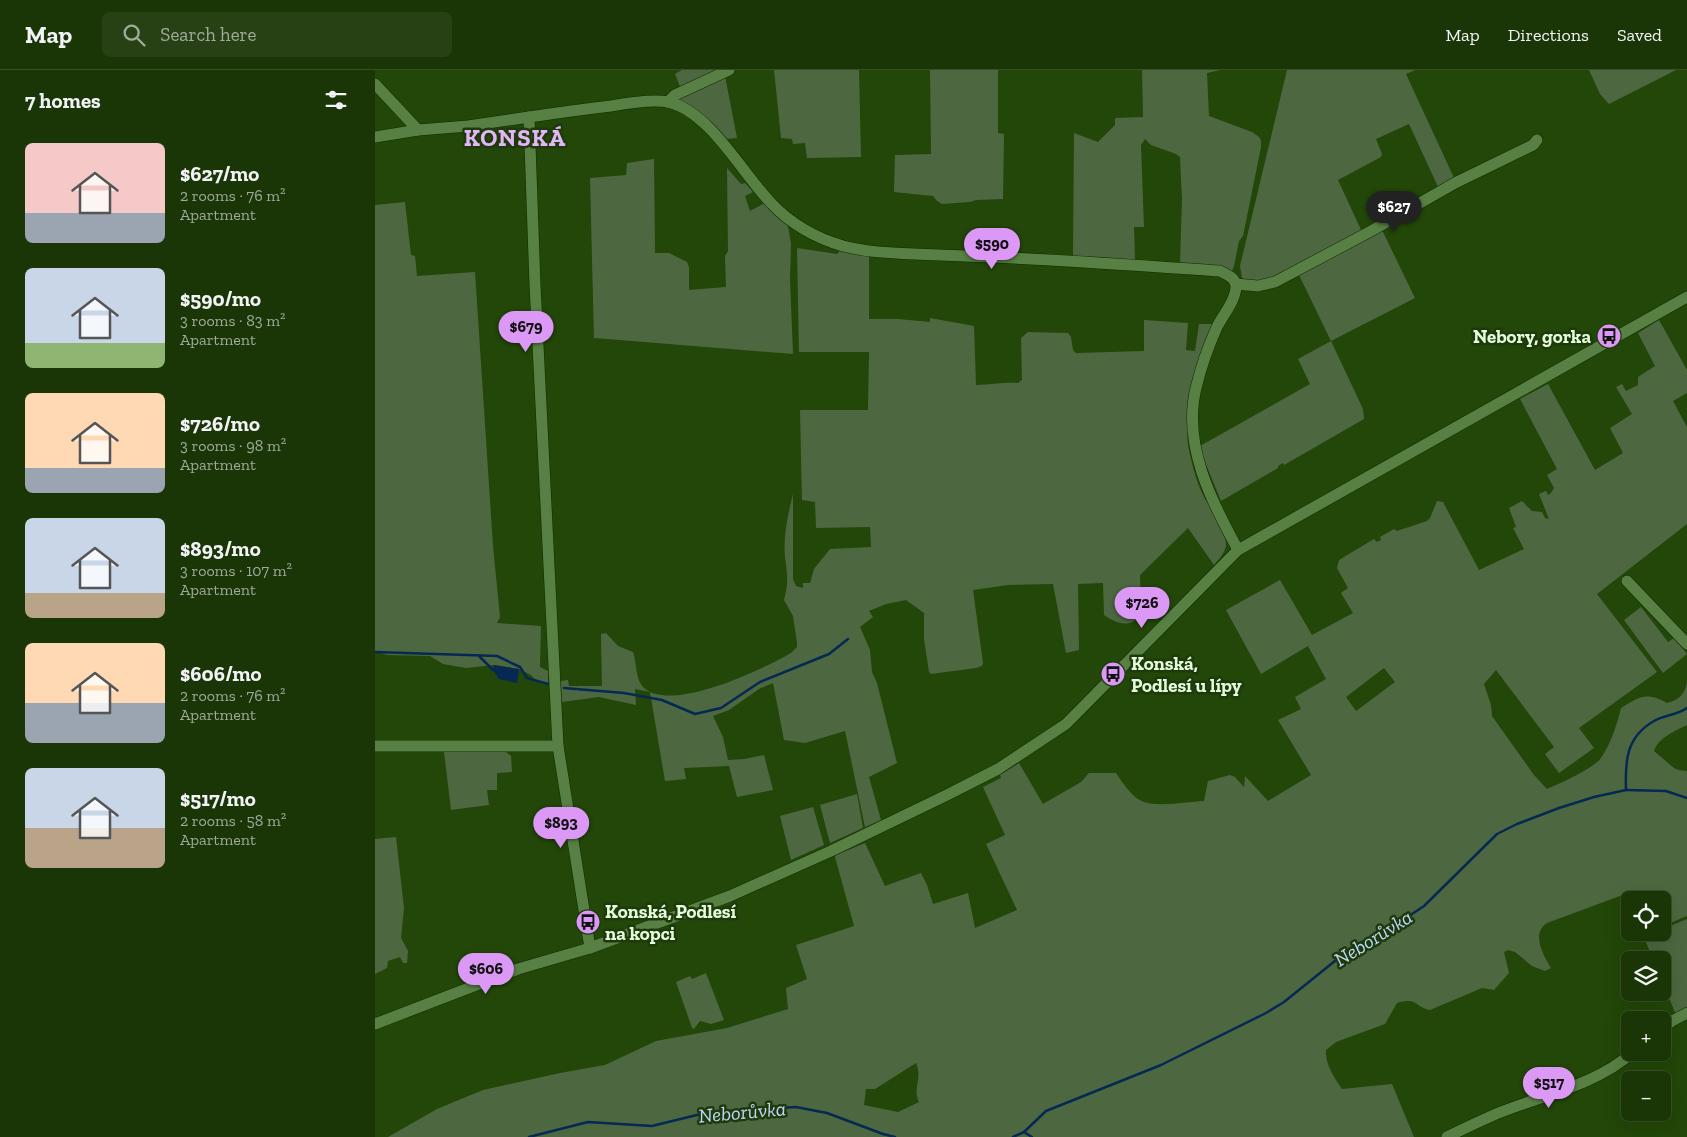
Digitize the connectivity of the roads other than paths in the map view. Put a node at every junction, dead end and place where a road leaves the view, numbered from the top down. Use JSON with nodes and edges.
{"nodes":[{"id":1,"x":729,"y":70,"type":"edge"},
{"id":2,"x":375,"y":84,"type":"edge"},
{"id":3,"x":668,"y":102,"type":"junction"},
{"id":4,"x":529,"y":117,"type":"junction"},
{"id":5,"x":418,"y":130,"type":"junction"},
{"id":6,"x":375,"y":137,"type":"edge"},
{"id":7,"x":1537,"y":140,"type":"dead end"},
{"id":8,"x":1236,"y":284,"type":"junction"},
{"id":9,"x":1687,"y":297,"type":"edge"},
{"id":10,"x":1238,"y":550,"type":"junction"},
{"id":11,"x":1627,"y":581,"type":"dead end"},
{"id":12,"x":1687,"y":644,"type":"edge"},
{"id":13,"x":375,"y":746,"type":"edge"},
{"id":14,"x":558,"y":746,"type":"junction"},
{"id":15,"x":590,"y":948,"type":"junction"},
{"id":16,"x":1687,"y":1014,"type":"edge"},
{"id":17,"x":1671,"y":1021,"type":"edge"},
{"id":18,"x":375,"y":1024,"type":"edge"},
{"id":19,"x":1623,"y":1061,"type":"edge"},
{"id":20,"x":1447,"y":1137,"type":"edge"}],
"edges":[{"from":1,"to":3,"type":"street"},
{"from":2,"to":5,"type":"street"},
{"from":3,"to":4,"type":"street"},
{"from":3,"to":8,"type":"street"},
{"from":4,"to":5,"type":"street"},
{"from":4,"to":14,"type":"street"},
{"from":5,"to":6,"type":"street"},
{"from":7,"to":8,"type":"street"},
{"from":8,"to":10,"type":"street"},
{"from":9,"to":10,"type":"street"},
{"from":10,"to":15,"type":"street"},
{"from":11,"to":12,"type":"street"},
{"from":13,"to":14,"type":"street"},
{"from":14,"to":15,"type":"street"},
{"from":15,"to":18,"type":"street"},
{"from":16,"to":17,"type":"street"},
{"from":19,"to":20,"type":"street"}]}
